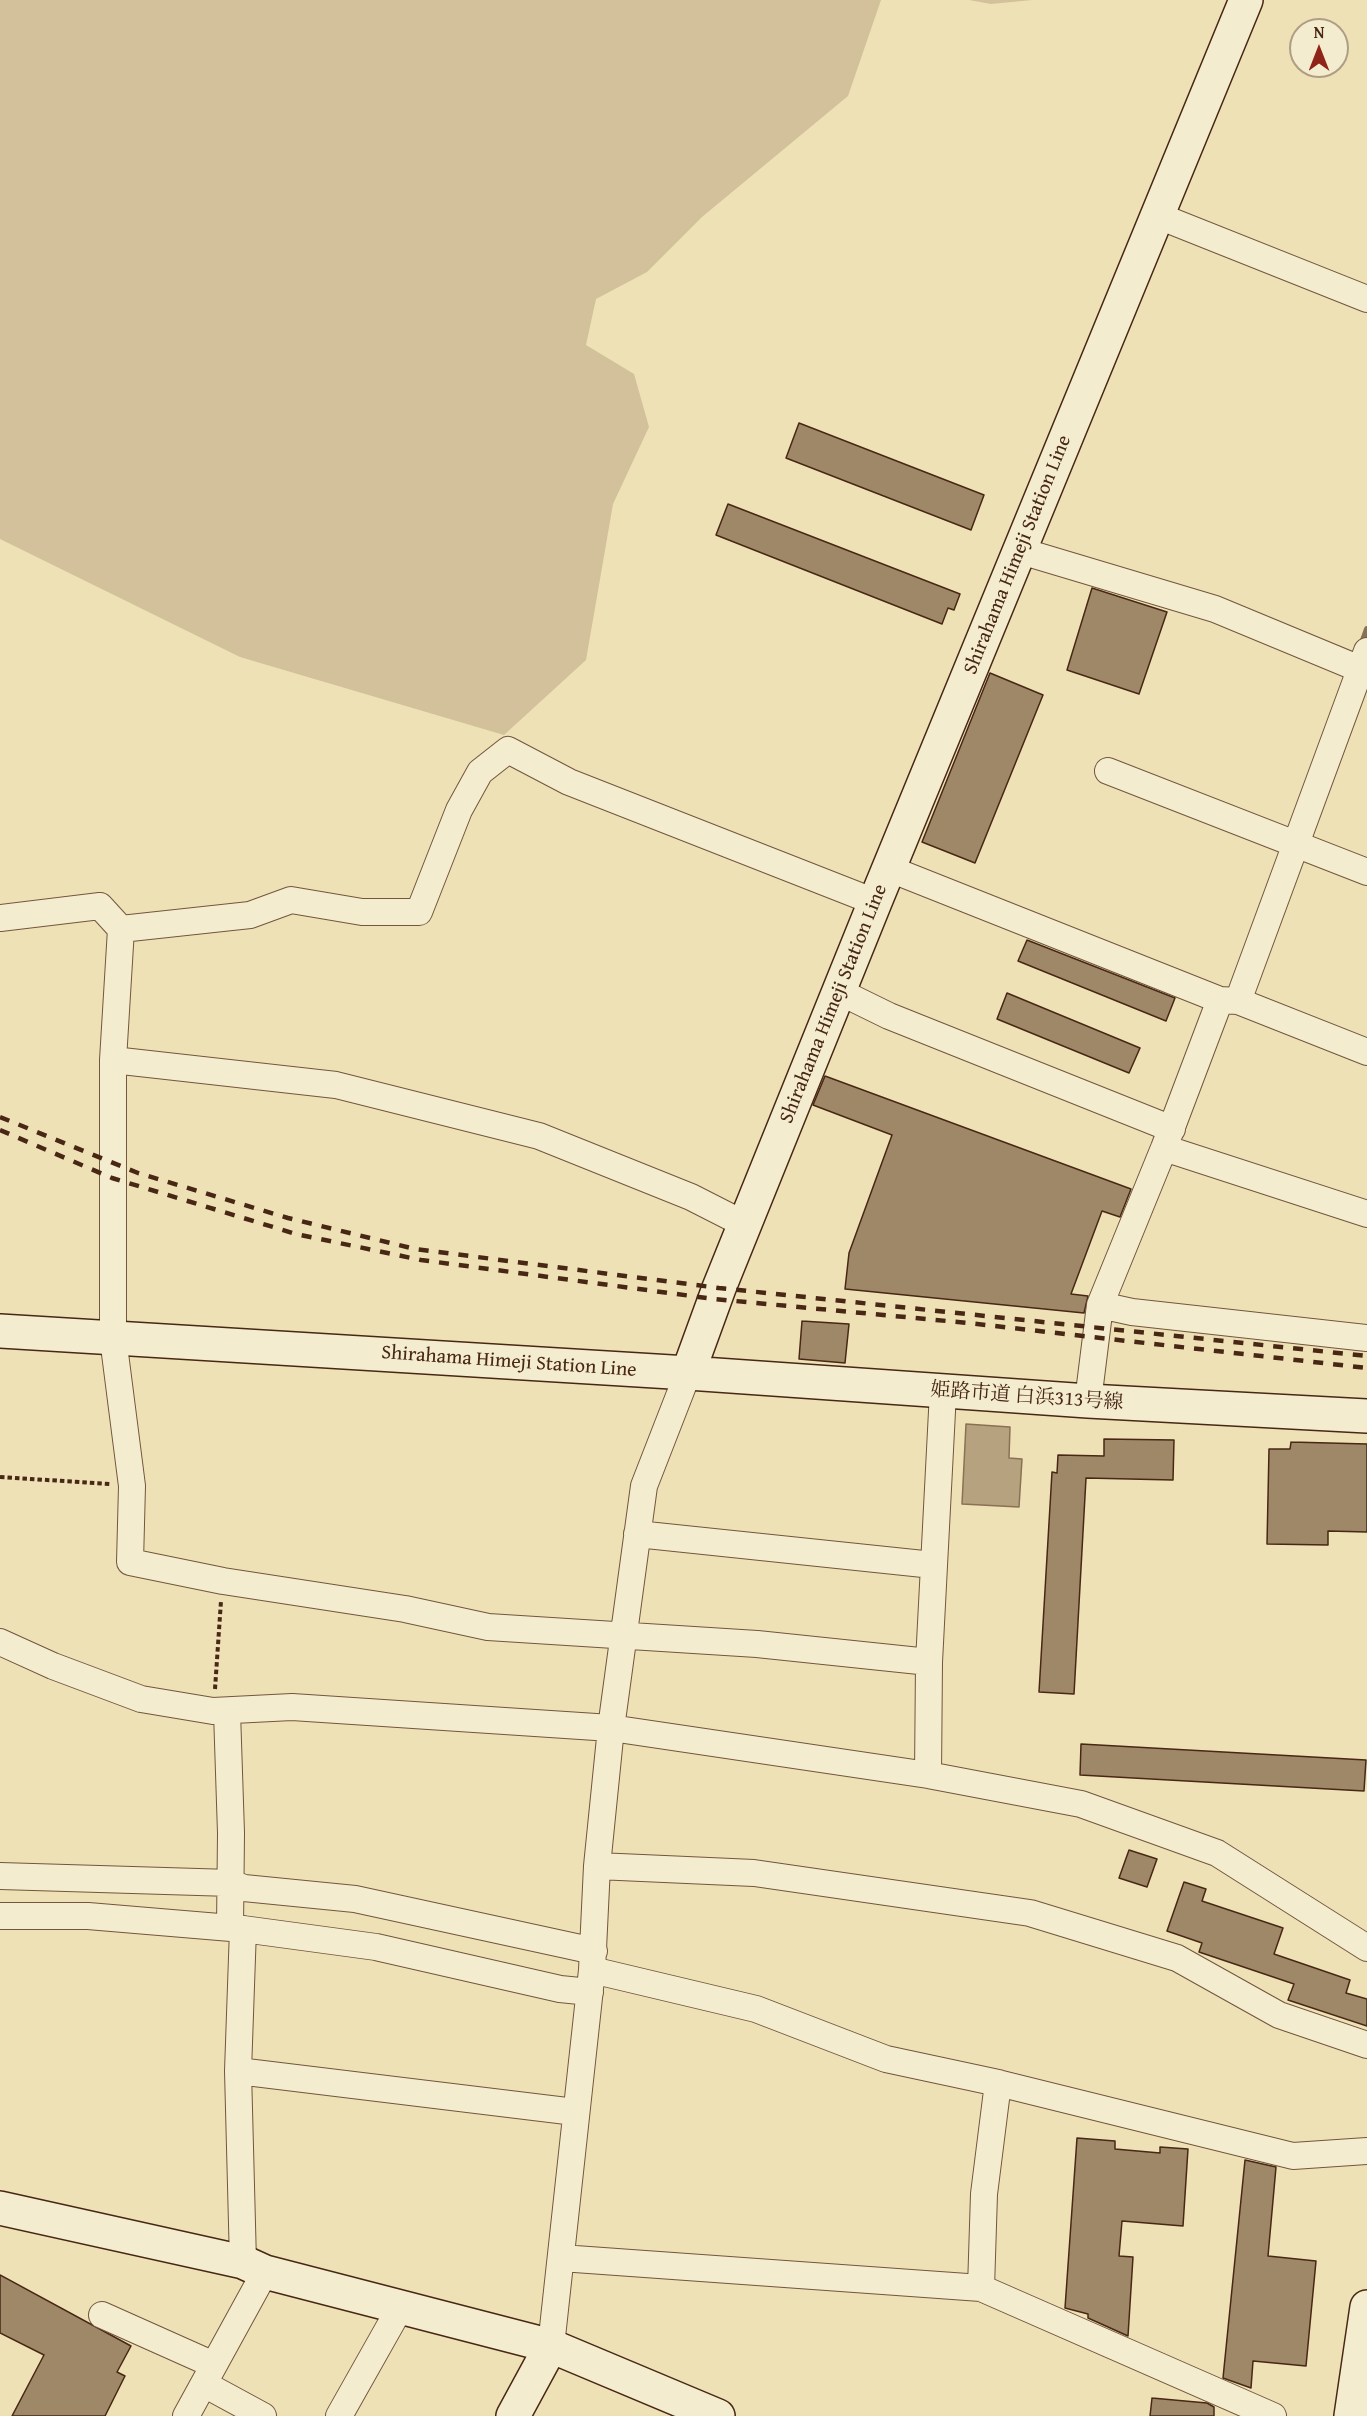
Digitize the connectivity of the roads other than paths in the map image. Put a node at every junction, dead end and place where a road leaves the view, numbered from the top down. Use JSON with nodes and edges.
{"nodes":[{"id":1,"x":1246,"y":0,"type":"edge"},
{"id":2,"x":1156,"y":215,"type":"junction"},
{"id":3,"x":1367,"y":299,"type":"edge"},
{"id":4,"x":1021,"y":551,"type":"junction"},
{"id":5,"x":1365,"y":664,"type":"edge"},
{"id":6,"x":1108,"y":771,"type":"dead end"},
{"id":7,"x":1297,"y":843,"type":"junction"},
{"id":8,"x":890,"y":869,"type":"junction"},
{"id":9,"x":1367,"y":872,"type":"edge"},
{"id":10,"x":874,"y":902,"type":"junction"},
{"id":11,"x":0,"y":918,"type":"edge"},
{"id":12,"x":121,"y":929,"type":"junction"},
{"id":13,"x":840,"y":992,"type":"junction"},
{"id":14,"x":1229,"y":1001,"type":"junction"},
{"id":15,"x":1367,"y":1052,"type":"edge"},
{"id":16,"x":113,"y":1060,"type":"junction"},
{"id":17,"x":1168,"y":1139,"type":"junction"},
{"id":18,"x":1367,"y":1214,"type":"edge"},
{"id":19,"x":744,"y":1224,"type":"junction"},
{"id":20,"x":1100,"y":1305,"type":"junction"},
{"id":21,"x":0,"y":1331,"type":"edge"},
{"id":22,"x":113,"y":1338,"type":"junction"},
{"id":23,"x":1367,"y":1338,"type":"edge"},
{"id":24,"x":688,"y":1373,"type":"junction"},
{"id":25,"x":942,"y":1392,"type":"junction"},
{"id":26,"x":1088,"y":1401,"type":"junction"},
{"id":27,"x":1367,"y":1416,"type":"edge"},
{"id":28,"x":637,"y":1534,"type":"junction"},
{"id":29,"x":933,"y":1565,"type":"junction"},
{"id":30,"x":624,"y":1636,"type":"junction"},
{"id":31,"x":0,"y":1642,"type":"edge"},
{"id":32,"x":929,"y":1662,"type":"junction"},
{"id":33,"x":220,"y":1711,"type":"junction"},
{"id":34,"x":611,"y":1728,"type":"junction"},
{"id":35,"x":928,"y":1775,"type":"junction"},
{"id":36,"x":597,"y":1866,"type":"junction"},
{"id":37,"x":0,"y":1876,"type":"edge"},
{"id":38,"x":231,"y":1883,"type":"junction"},
{"id":39,"x":0,"y":1916,"type":"edge"},
{"id":40,"x":237,"y":1929,"type":"junction"},
{"id":41,"x":1367,"y":1948,"type":"edge"},
{"id":42,"x":592,"y":1971,"type":"junction"},
{"id":43,"x":1367,"y":2045,"type":"edge"},
{"id":44,"x":238,"y":2071,"type":"junction"},
{"id":45,"x":998,"y":2083,"type":"junction"},
{"id":46,"x":575,"y":2112,"type":"junction"},
{"id":47,"x":1367,"y":2151,"type":"edge"},
{"id":48,"x":0,"y":2208,"type":"edge"},
{"id":49,"x":561,"y":2258,"type":"junction"},
{"id":50,"x":254,"y":2267,"type":"junction"},
{"id":51,"x":981,"y":2288,"type":"junction"},
{"id":52,"x":401,"y":2306,"type":"junction"},
{"id":53,"x":1367,"y":2307,"type":"edge"},
{"id":54,"x":102,"y":2315,"type":"dead end"},
{"id":55,"x":551,"y":2346,"type":"junction"},
{"id":56,"x":1363,"y":2366,"type":"edge"},
{"id":57,"x":209,"y":2375,"type":"junction"},
{"id":58,"x":186,"y":2416,"type":"edge"},
{"id":59,"x":263,"y":2416,"type":"edge"},
{"id":60,"x":339,"y":2416,"type":"edge"},
{"id":61,"x":513,"y":2416,"type":"edge"},
{"id":62,"x":718,"y":2416,"type":"edge"},
{"id":63,"x":1273,"y":2416,"type":"edge"},
{"id":64,"x":1351,"y":2416,"type":"edge"}],
"edges":[{"from":1,"to":2,"type":"main road","name":"Shirahama Himeji Station Line"},
{"from":2,"to":3,"type":"street"},
{"from":2,"to":4,"type":"main road","name":"Shirahama Himeji Station Line"},
{"from":4,"to":5,"type":"street"},
{"from":4,"to":8,"type":"main road","name":"Shirahama Himeji Station Line"},
{"from":5,"to":7,"type":"street"},
{"from":6,"to":7,"type":"street"},
{"from":7,"to":9,"type":"street"},
{"from":7,"to":14,"type":"street"},
{"from":8,"to":10,"type":"main road","name":"Shirahama Himeji Station Line"},
{"from":8,"to":14,"type":"street"},
{"from":10,"to":12,"type":"street"},
{"from":10,"to":13,"type":"main road","name":"Shirahama Himeji Station Line"},
{"from":11,"to":12,"type":"street"},
{"from":12,"to":16,"type":"street"},
{"from":13,"to":17,"type":"street"},
{"from":13,"to":19,"type":"main road","name":"Shirahama Himeji Station Line"},
{"from":14,"to":15,"type":"street"},
{"from":14,"to":17,"type":"street"},
{"from":16,"to":19,"type":"street"},
{"from":16,"to":22,"type":"street"},
{"from":17,"to":18,"type":"street"},
{"from":17,"to":20,"type":"street"},
{"from":19,"to":24,"type":"main road","name":"Shirahama Himeji Station Line"},
{"from":20,"to":23,"type":"street"},
{"from":20,"to":26,"type":"street"},
{"from":21,"to":22,"type":"main road","name":"Shirahama Himeji Station Line"},
{"from":22,"to":24,"type":"main road","name":"Shirahama Himeji Station Line"},
{"from":22,"to":30,"type":"street"},
{"from":24,"to":25,"type":"main road","name":"姫路市道 白浜313号線"},
{"from":24,"to":28,"type":"street"},
{"from":25,"to":26,"type":"main road","name":"姫路市道 白浜313号線"},
{"from":25,"to":29,"type":"street"},
{"from":26,"to":27,"type":"main road","name":"姫路市道 白浜313号線"},
{"from":28,"to":29,"type":"street"},
{"from":28,"to":30,"type":"street"},
{"from":29,"to":32,"type":"street"},
{"from":30,"to":32,"type":"street"},
{"from":30,"to":34,"type":"street"},
{"from":31,"to":33,"type":"street"},
{"from":32,"to":35,"type":"street"},
{"from":33,"to":34,"type":"street"},
{"from":33,"to":38,"type":"street"},
{"from":34,"to":35,"type":"street"},
{"from":34,"to":36,"type":"street"},
{"from":35,"to":41,"type":"street"},
{"from":36,"to":42,"type":"street"},
{"from":36,"to":43,"type":"street"},
{"from":37,"to":38,"type":"street"},
{"from":38,"to":40,"type":"street"},
{"from":38,"to":42,"type":"street"},
{"from":39,"to":40,"type":"street"},
{"from":40,"to":42,"type":"street"},
{"from":40,"to":44,"type":"street"},
{"from":42,"to":45,"type":"street"},
{"from":42,"to":46,"type":"street"},
{"from":44,"to":46,"type":"street"},
{"from":44,"to":50,"type":"street"},
{"from":45,"to":47,"type":"street"},
{"from":45,"to":51,"type":"street"},
{"from":46,"to":49,"type":"street"},
{"from":48,"to":50,"type":"main road"},
{"from":49,"to":51,"type":"street"},
{"from":49,"to":55,"type":"street"},
{"from":50,"to":52,"type":"main road"},
{"from":50,"to":57,"type":"street"},
{"from":51,"to":63,"type":"street"},
{"from":52,"to":55,"type":"main road"},
{"from":52,"to":60,"type":"street"},
{"from":53,"to":56,"type":"main road"},
{"from":54,"to":57,"type":"street"},
{"from":55,"to":61,"type":"main road"},
{"from":55,"to":62,"type":"main road"},
{"from":56,"to":64,"type":"main road"},
{"from":57,"to":58,"type":"street"},
{"from":57,"to":59,"type":"street"}]}
